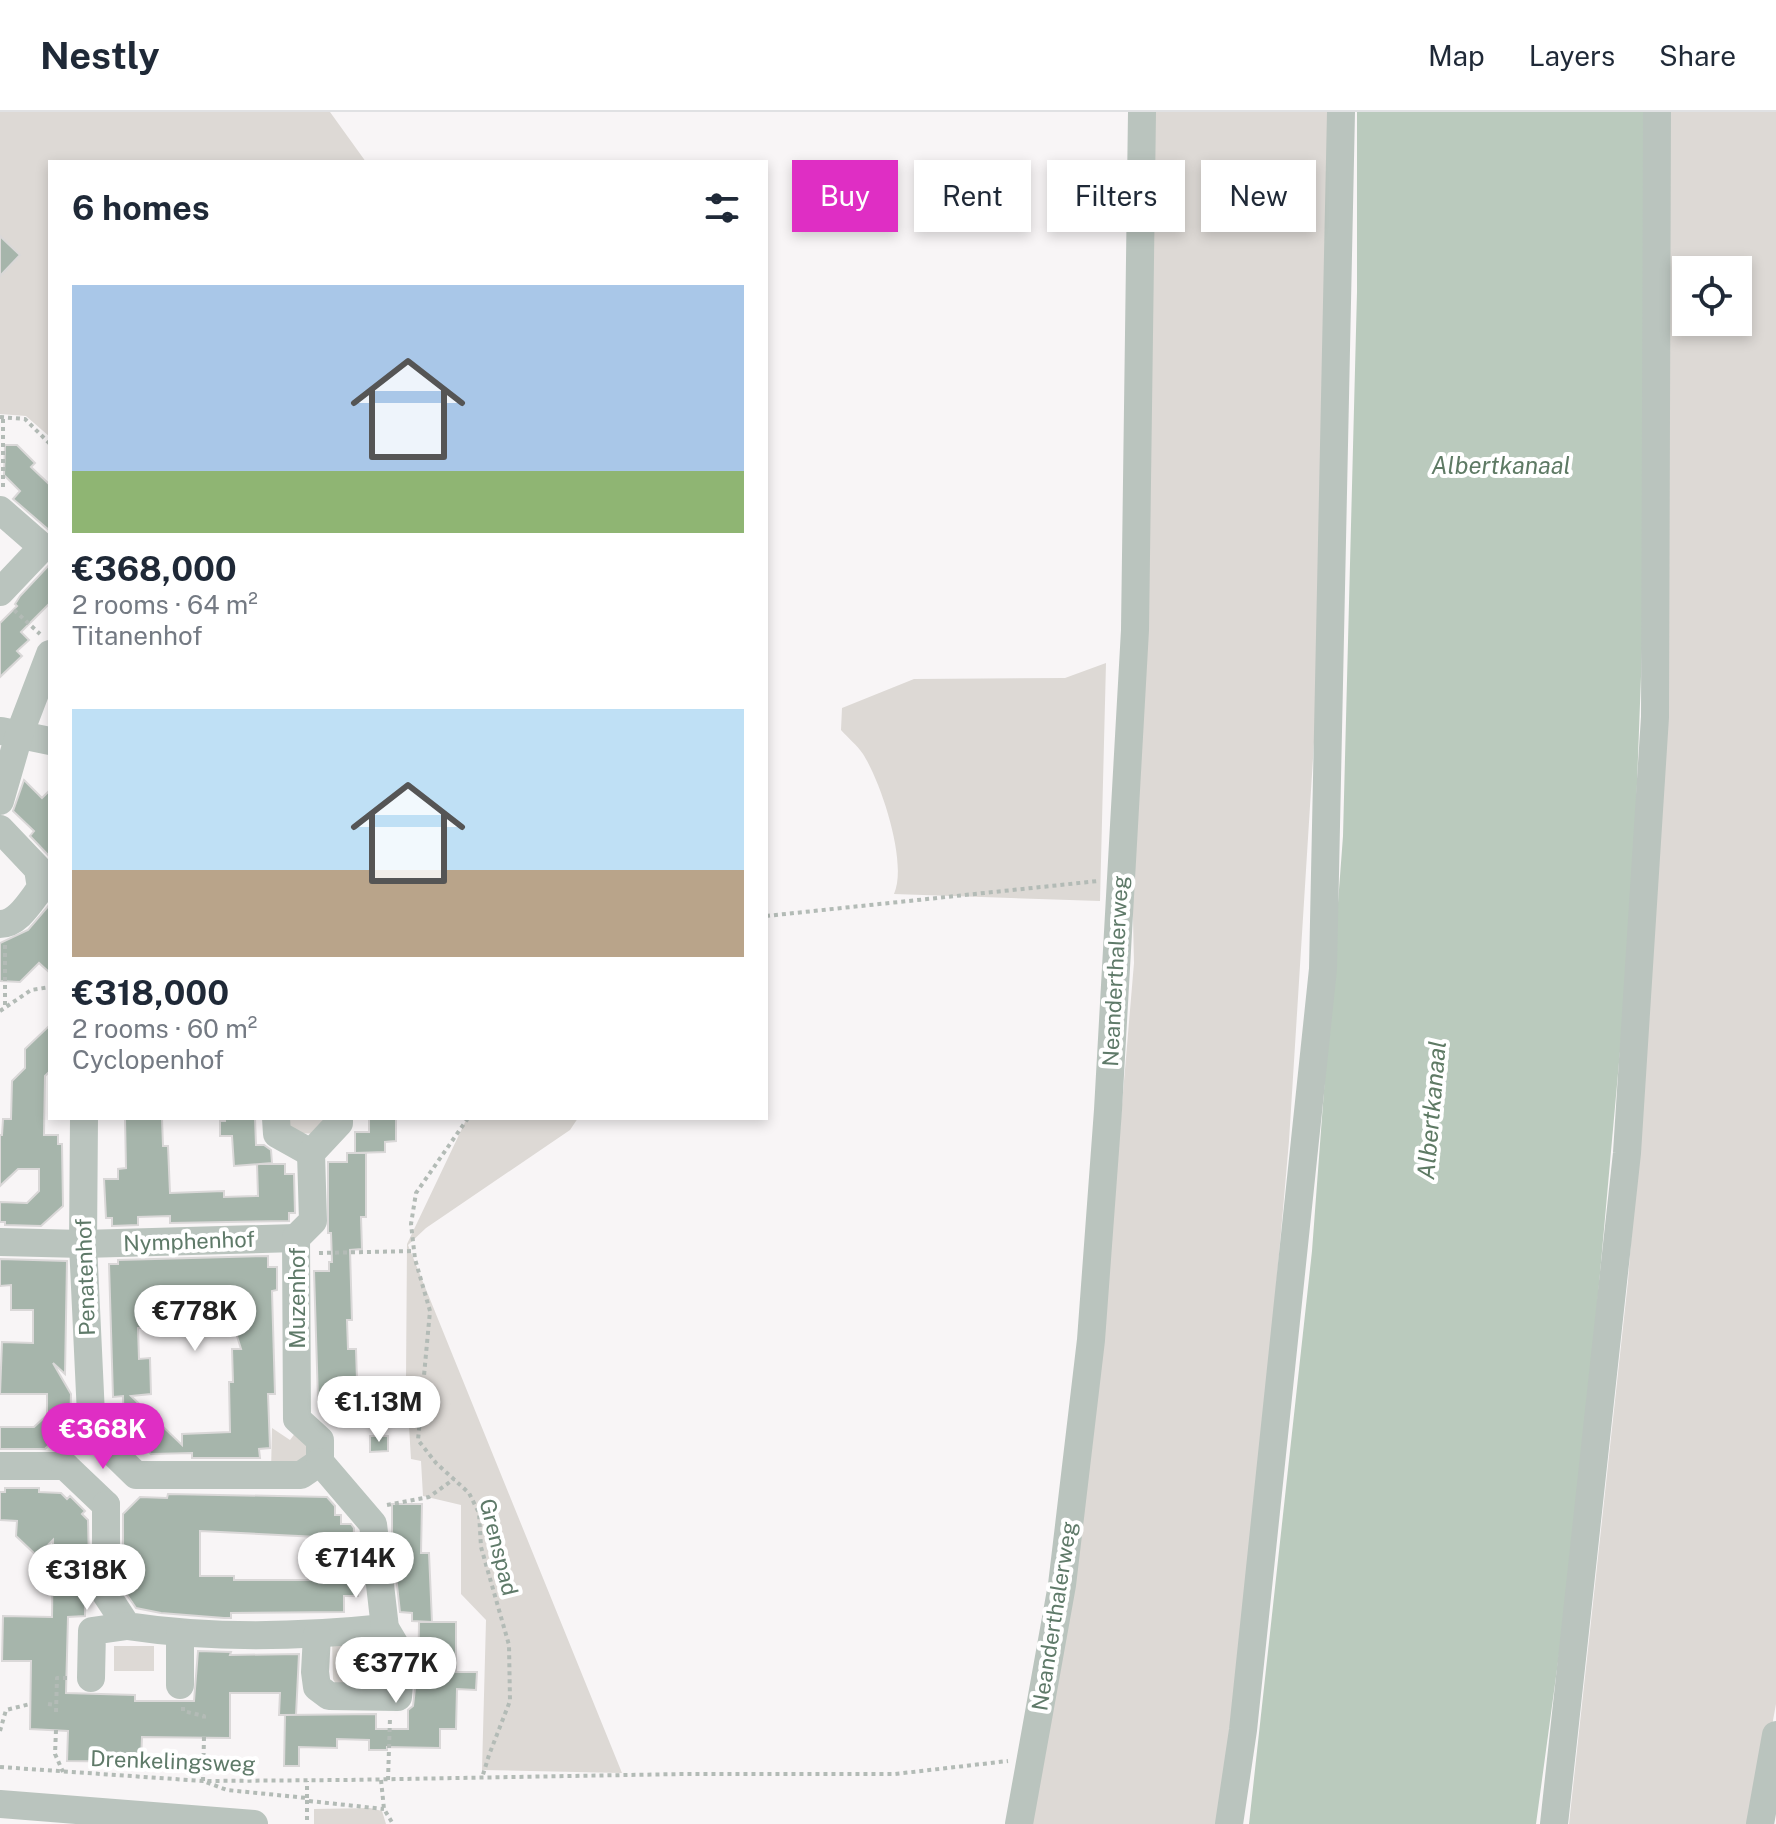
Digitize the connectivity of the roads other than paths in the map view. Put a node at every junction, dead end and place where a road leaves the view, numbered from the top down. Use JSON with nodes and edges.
{"nodes":[{"id":1,"x":1142,"y":112,"type":"edge"},
{"id":2,"x":1341,"y":112,"type":"edge"},
{"id":3,"x":1657,"y":112,"type":"edge"},
{"id":4,"x":1,"y":510,"type":"edge"},
{"id":5,"x":5,"y":600,"type":"edge"},
{"id":6,"x":48,"y":658,"type":"edge"},
{"id":7,"x":9,"y":733,"type":"edge"},
{"id":8,"x":48,"y":741,"type":"edge"},
{"id":9,"x":0,"y":801,"type":"edge"},
{"id":10,"x":0,"y":829,"type":"edge"},
{"id":11,"x":2,"y":925,"type":"edge"},
{"id":12,"x":84,"y":1120,"type":"edge"},
{"id":13,"x":276,"y":1120,"type":"edge"},
{"id":14,"x":339,"y":1120,"type":"edge"},
{"id":15,"x":311,"y":1153,"type":"junction"},
{"id":16,"x":0,"y":1242,"type":"edge"},
{"id":17,"x":83,"y":1244,"type":"junction"},
{"id":18,"x":296,"y":1246,"type":"junction"},
{"id":19,"x":95,"y":1435,"type":"junction"},
{"id":20,"x":0,"y":1466,"type":"edge"},
{"id":21,"x":65,"y":1466,"type":"junction"},
{"id":22,"x":311,"y":1468,"type":"junction"},
{"id":23,"x":136,"y":1475,"type":"junction"},
{"id":24,"x":106,"y":1505,"type":"junction"},
{"id":25,"x":127,"y":1626,"type":"junction"},
{"id":26,"x":385,"y":1628,"type":"junction"},
{"id":27,"x":180,"y":1634,"type":"junction"},
{"id":28,"x":317,"y":1635,"type":"junction"},
{"id":29,"x":91,"y":1678,"type":"road end"},
{"id":30,"x":180,"y":1685,"type":"dead end"},
{"id":31,"x":1776,"y":1735,"type":"edge"},
{"id":32,"x":0,"y":1804,"type":"edge"},
{"id":33,"x":254,"y":1824,"type":"edge"},
{"id":34,"x":1019,"y":1824,"type":"edge"},
{"id":35,"x":1229,"y":1824,"type":"edge"},
{"id":36,"x":1554,"y":1824,"type":"edge"},
{"id":37,"x":1760,"y":1824,"type":"edge"}],
"edges":[{"from":1,"to":34,"type":"street","name":"Neanderthalerweg"},
{"from":2,"to":35,"type":"street"},
{"from":3,"to":36,"type":"street"},
{"from":4,"to":5,"type":"street"},
{"from":6,"to":7,"type":"street"},
{"from":7,"to":8,"type":"street"},
{"from":7,"to":9,"type":"street"},
{"from":10,"to":11,"type":"street"},
{"from":12,"to":17,"type":"street","name":"Penatenhof"},
{"from":13,"to":15,"type":"street"},
{"from":14,"to":15,"type":"street"},
{"from":15,"to":18,"type":"street","name":"Muzenhof"},
{"from":16,"to":17,"type":"street","name":"Nymphenhof"},
{"from":17,"to":18,"type":"street","name":"Nymphenhof"},
{"from":17,"to":19,"type":"street","name":"Penatenhof"},
{"from":18,"to":22,"type":"street","name":"Muzenhof"},
{"from":19,"to":21,"type":"street"},
{"from":19,"to":23,"type":"street"},
{"from":20,"to":21,"type":"street"},
{"from":21,"to":24,"type":"street"},
{"from":22,"to":23,"type":"street"},
{"from":22,"to":26,"type":"street","name":"Muzenhof"},
{"from":23,"to":24,"type":"street"},
{"from":24,"to":25,"type":"street"},
{"from":25,"to":27,"type":"street"},
{"from":25,"to":29,"type":"street"},
{"from":26,"to":28,"type":"street"},
{"from":26,"to":28,"type":"street","name":"Muzenhof"},
{"from":27,"to":28,"type":"street"},
{"from":27,"to":30,"type":"street"},
{"from":31,"to":37,"type":"street"},
{"from":32,"to":33,"type":"street"}]}
